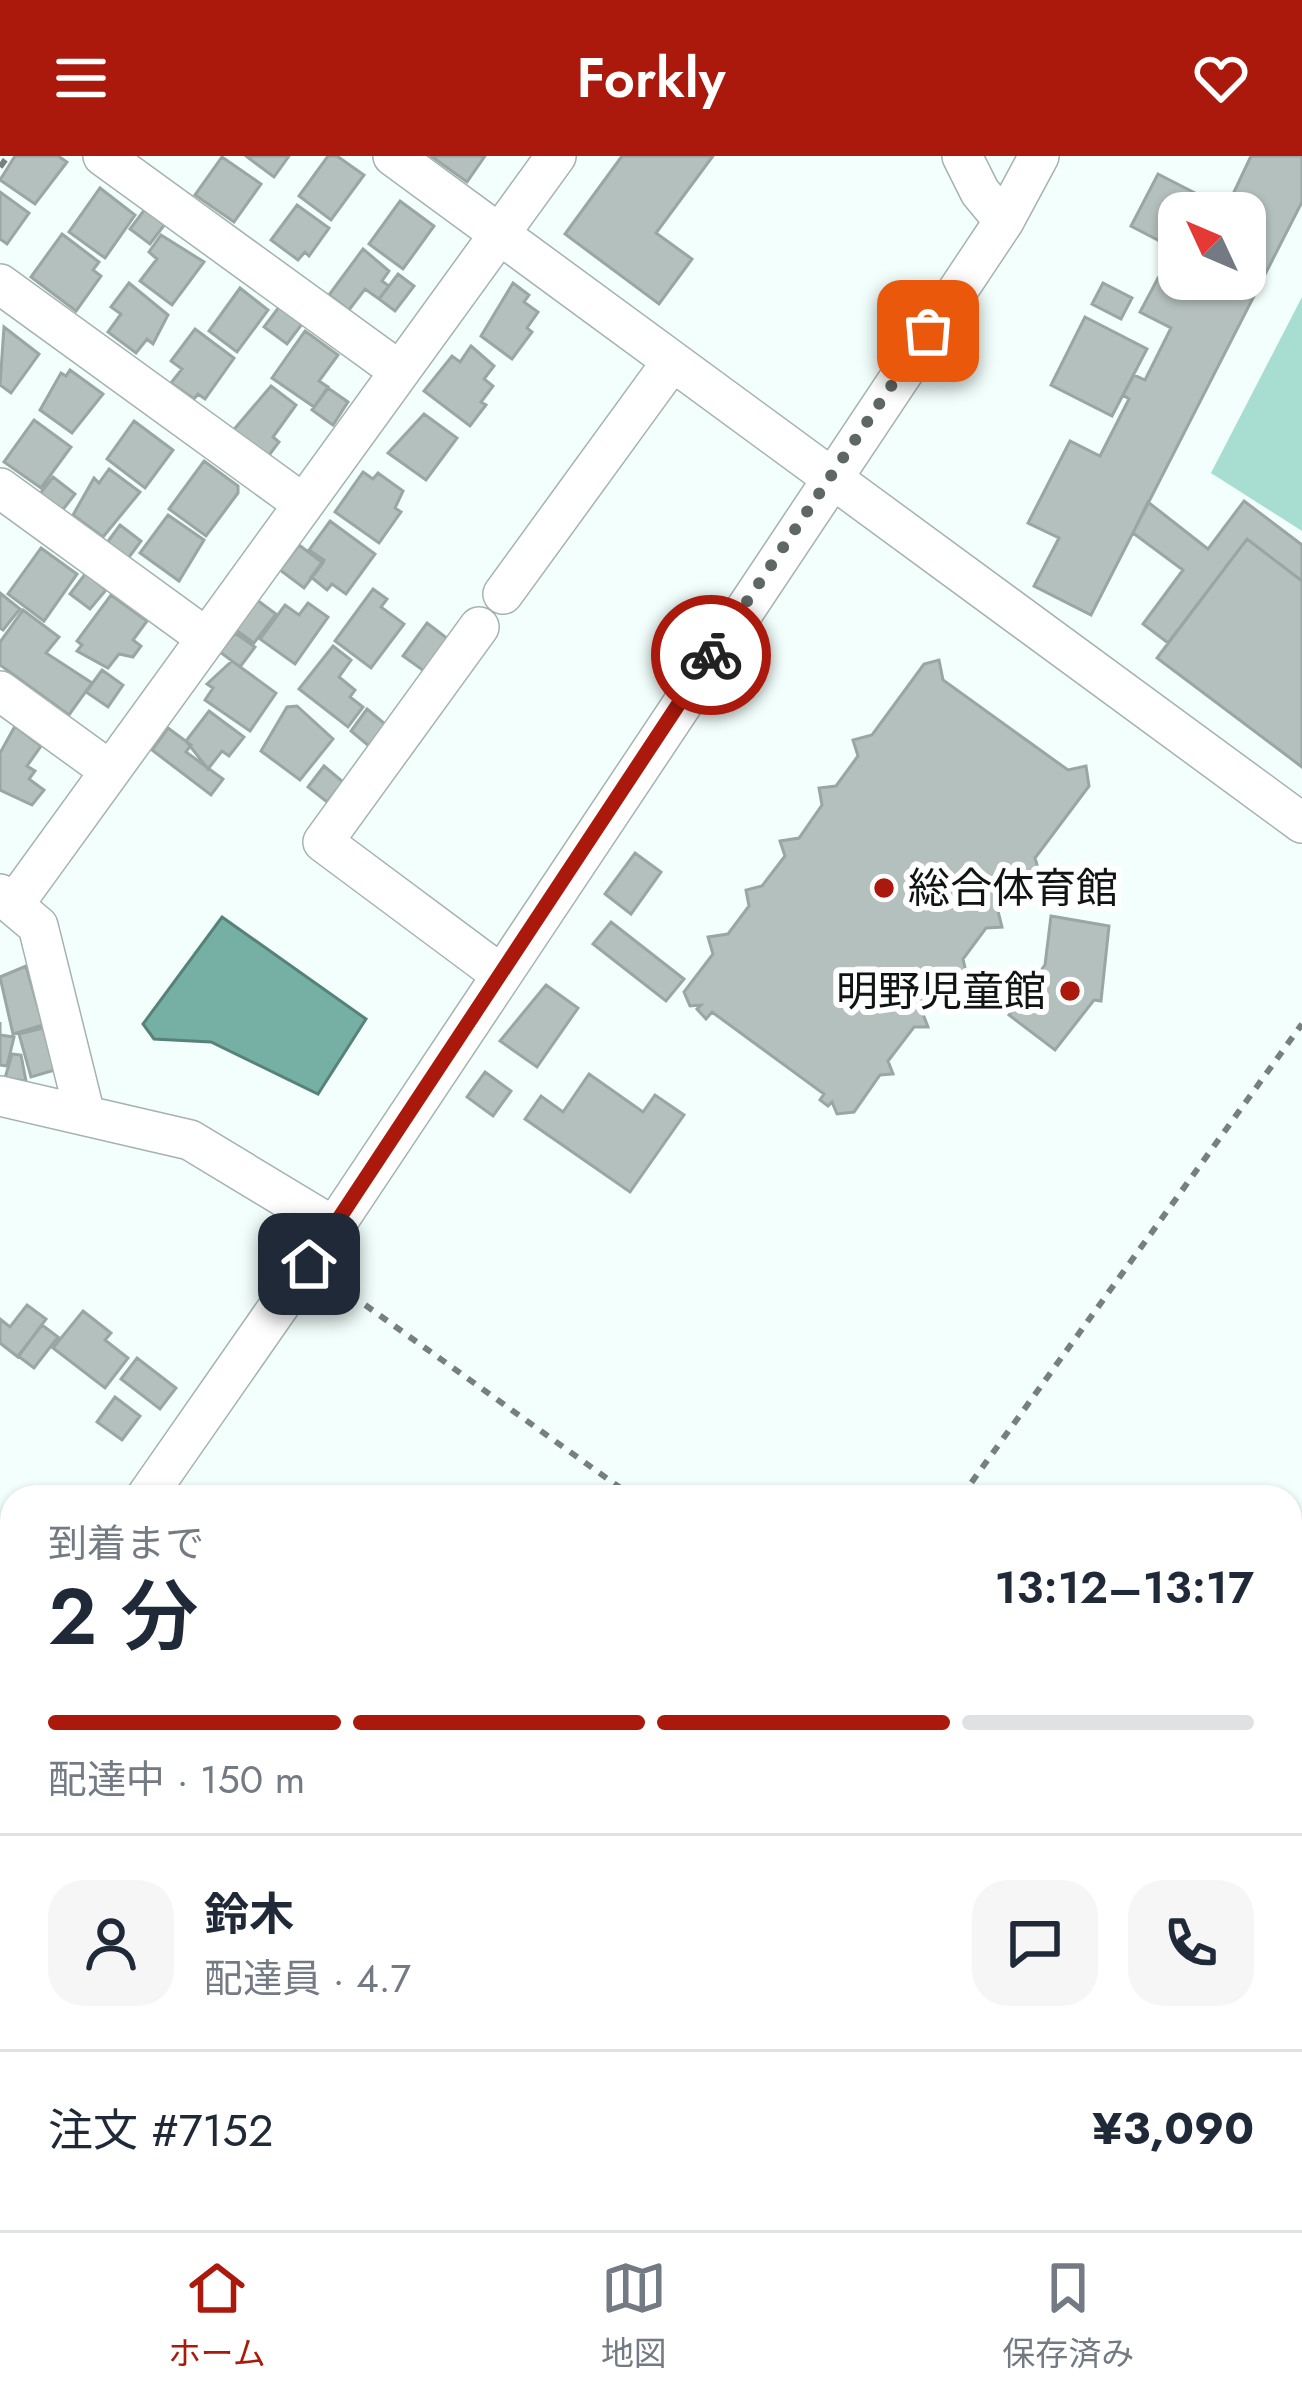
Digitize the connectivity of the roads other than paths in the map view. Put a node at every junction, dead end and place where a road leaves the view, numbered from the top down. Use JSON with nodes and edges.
{"nodes":[{"id":1,"x":103,"y":156,"type":"edge"},
{"id":2,"x":392,"y":156,"type":"edge"},
{"id":3,"x":556,"y":156,"type":"edge"},
{"id":4,"x":962,"y":156,"type":"edge"},
{"id":5,"x":1040,"y":156,"type":"edge"},
{"id":6,"x":1004,"y":220,"type":"junction"},
{"id":7,"x":498,"y":234,"type":"junction"},
{"id":8,"x":0,"y":284,"type":"edge"},
{"id":9,"x":671,"y":362,"type":"junction"},
{"id":10,"x":398,"y":370,"type":"junction"},
{"id":11,"x":828,"y":478,"type":"junction"},
{"id":12,"x":0,"y":488,"type":"edge"},
{"id":13,"x":302,"y":503,"type":"junction"},
{"id":14,"x":503,"y":594,"type":"dead end"},
{"id":15,"x":479,"y":627,"type":"dead end"},
{"id":16,"x":205,"y":637,"type":"junction"},
{"id":17,"x":0,"y":691,"type":"edge"},
{"id":18,"x":109,"y":770,"type":"junction"},
{"id":19,"x":1302,"y":823,"type":"edge"},
{"id":20,"x":7,"y":899,"type":"edge"},
{"id":21,"x":499,"y":974,"type":"junction"},
{"id":22,"x":0,"y":1096,"type":"edge"},
{"id":23,"x":85,"y":1115,"type":"junction"},
{"id":24,"x":334,"y":1228,"type":"junction"},
{"id":25,"x":154,"y":1485,"type":"edge"}],
"edges":[{"from":1,"to":10,"type":"street"},
{"from":2,"to":7,"type":"street"},
{"from":3,"to":7,"type":"street"},
{"from":4,"to":6,"type":"street"},
{"from":5,"to":6,"type":"street"},
{"from":6,"to":11,"type":"street"},
{"from":7,"to":9,"type":"street"},
{"from":7,"to":10,"type":"street"},
{"from":8,"to":13,"type":"street"},
{"from":9,"to":11,"type":"street"},
{"from":9,"to":14,"type":"street"},
{"from":10,"to":13,"type":"street"},
{"from":11,"to":19,"type":"street"},
{"from":11,"to":21,"type":"street"},
{"from":12,"to":16,"type":"street"},
{"from":13,"to":16,"type":"street"},
{"from":15,"to":21,"type":"street"},
{"from":16,"to":18,"type":"street"},
{"from":17,"to":18,"type":"street"},
{"from":18,"to":20,"type":"street"},
{"from":20,"to":23,"type":"street"},
{"from":21,"to":24,"type":"street"},
{"from":22,"to":23,"type":"street"},
{"from":23,"to":24,"type":"street"},
{"from":24,"to":25,"type":"street"}]}
